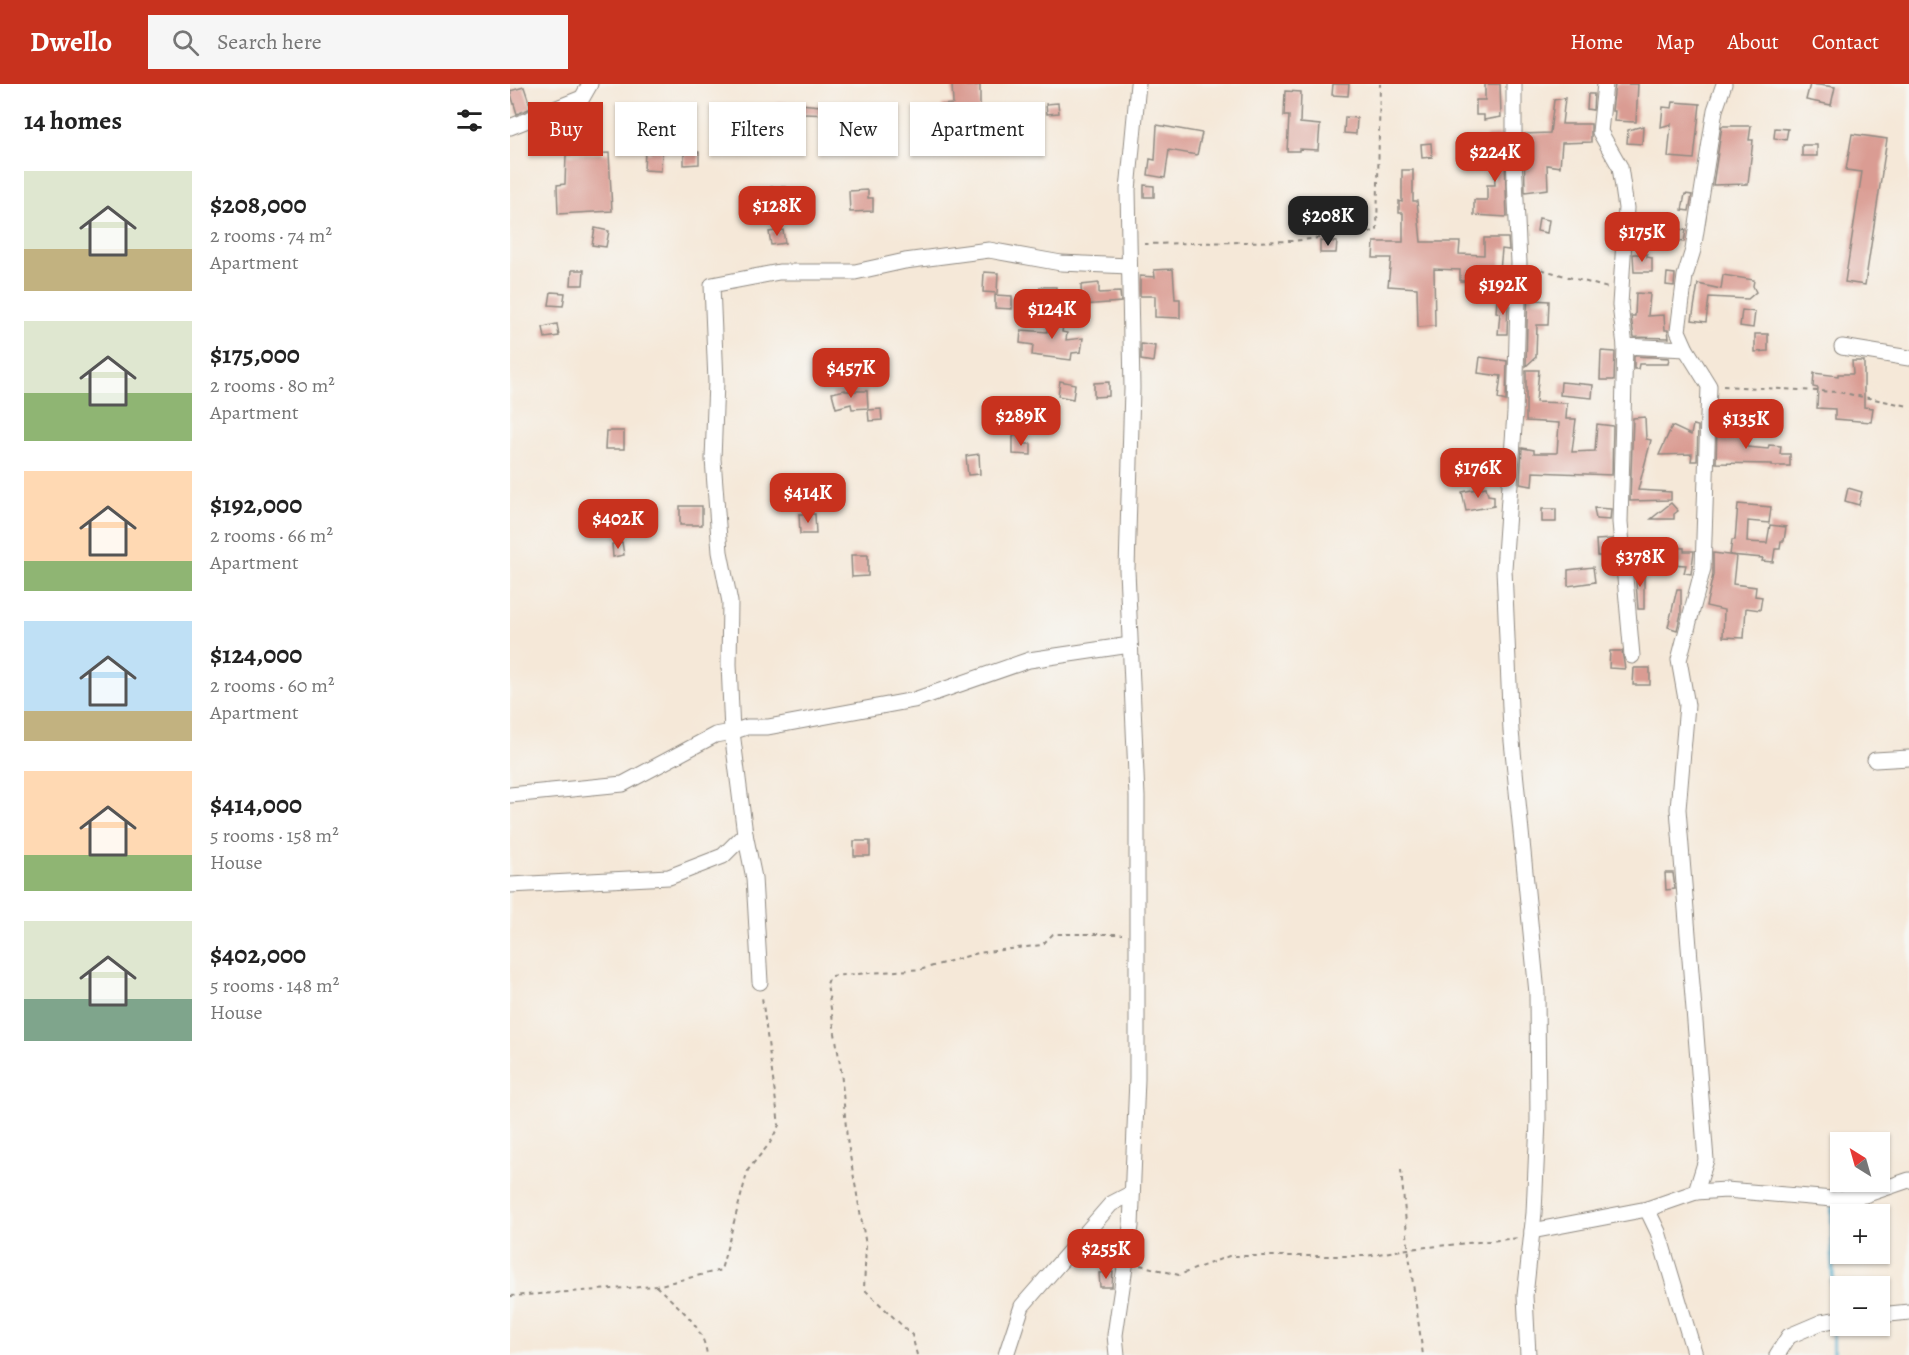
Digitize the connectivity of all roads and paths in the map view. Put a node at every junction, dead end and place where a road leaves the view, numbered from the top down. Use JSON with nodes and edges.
{"nodes":[{"id":1,"x":590,"y":84,"type":"edge"},
{"id":2,"x":1138,"y":84,"type":"edge"},
{"id":3,"x":1380,"y":84,"type":"edge"},
{"id":4,"x":1514,"y":84,"type":"edge"},
{"id":5,"x":1605,"y":84,"type":"edge"},
{"id":6,"x":1724,"y":84,"type":"edge"},
{"id":7,"x":510,"y":127,"type":"edge"},
{"id":8,"x":1129,"y":244,"type":"junction"},
{"id":9,"x":1519,"y":263,"type":"junction"},
{"id":10,"x":1129,"y":266,"type":"junction"},
{"id":11,"x":1620,"y":305,"type":"junction"},
{"id":12,"x":1625,"y":346,"type":"junction"},
{"id":13,"x":1842,"y":347,"type":"dead end"},
{"id":14,"x":1686,"y":349,"type":"junction"},
{"id":15,"x":1909,"y":358,"type":"edge"},
{"id":16,"x":1708,"y":386,"type":"junction"},
{"id":17,"x":1909,"y":406,"type":"edge"},
{"id":18,"x":1130,"y":645,"type":"junction"},
{"id":19,"x":1632,"y":656,"type":"dead end"},
{"id":20,"x":732,"y":732,"type":"junction"},
{"id":21,"x":1909,"y":758,"type":"edge"},
{"id":22,"x":1875,"y":760,"type":"dead end"},
{"id":23,"x":510,"y":795,"type":"edge"},
{"id":24,"x":745,"y":834,"type":"junction"},
{"id":25,"x":510,"y":885,"type":"edge"},
{"id":26,"x":1137,"y":934,"type":"junction"},
{"id":27,"x":760,"y":982,"type":"joint"},
{"id":28,"x":1401,"y":1170,"type":"dead end"},
{"id":29,"x":1909,"y":1180,"type":"edge"},
{"id":30,"x":1132,"y":1192,"type":"junction"},
{"id":31,"x":1696,"y":1192,"type":"junction"},
{"id":32,"x":1647,"y":1209,"type":"junction"},
{"id":33,"x":1532,"y":1234,"type":"junction"},
{"id":34,"x":1408,"y":1249,"type":"junction"},
{"id":35,"x":1126,"y":1261,"type":"junction"},
{"id":36,"x":656,"y":1286,"type":"junction"},
{"id":37,"x":510,"y":1296,"type":"edge"},
{"id":38,"x":1909,"y":1312,"type":"edge"},
{"id":39,"x":1890,"y":1314,"type":"edge"},
{"id":40,"x":1830,"y":1321,"type":"edge"},
{"id":41,"x":707,"y":1355,"type":"edge"},
{"id":42,"x":917,"y":1355,"type":"edge"},
{"id":43,"x":1006,"y":1355,"type":"edge"},
{"id":44,"x":1117,"y":1355,"type":"edge"},
{"id":45,"x":1423,"y":1355,"type":"edge"},
{"id":46,"x":1528,"y":1355,"type":"edge"},
{"id":47,"x":1695,"y":1355,"type":"edge"},
{"id":48,"x":1777,"y":1355,"type":"edge"}],
"edges":[{"from":1,"to":7,"type":"street"},
{"from":2,"to":8,"type":"street"},
{"from":3,"to":8,"type":"path"},
{"from":4,"to":9,"type":"street"},
{"from":5,"to":11,"type":"street"},
{"from":6,"to":14,"type":"street"},
{"from":8,"to":10,"type":"street"},
{"from":9,"to":11,"type":"path"},
{"from":9,"to":33,"type":"street"},
{"from":10,"to":18,"type":"street"},
{"from":10,"to":20,"type":"street"},
{"from":11,"to":12,"type":"street"},
{"from":12,"to":14,"type":"street"},
{"from":12,"to":19,"type":"street"},
{"from":13,"to":15,"type":"street"},
{"from":14,"to":16,"type":"street"},
{"from":16,"to":17,"type":"path"},
{"from":16,"to":31,"type":"street"},
{"from":18,"to":20,"type":"street"},
{"from":18,"to":26,"type":"street"},
{"from":20,"to":23,"type":"street"},
{"from":20,"to":24,"type":"street"},
{"from":21,"to":22,"type":"street"},
{"from":24,"to":25,"type":"street"},
{"from":24,"to":27,"type":"street"},
{"from":26,"to":30,"type":"street"},
{"from":26,"to":42,"type":"path"},
{"from":27,"to":36,"type":"path"},
{"from":28,"to":34,"type":"path"},
{"from":29,"to":31,"type":"street"},
{"from":30,"to":35,"type":"street"},
{"from":30,"to":43,"type":"street"},
{"from":31,"to":32,"type":"street"},
{"from":32,"to":33,"type":"street"},
{"from":32,"to":47,"type":"street"},
{"from":33,"to":34,"type":"path"},
{"from":33,"to":46,"type":"street"},
{"from":34,"to":35,"type":"path"},
{"from":34,"to":45,"type":"path"},
{"from":35,"to":44,"type":"street"},
{"from":36,"to":37,"type":"path"},
{"from":36,"to":41,"type":"path"},
{"from":38,"to":39,"type":"street"},
{"from":40,"to":48,"type":"street"}]}
